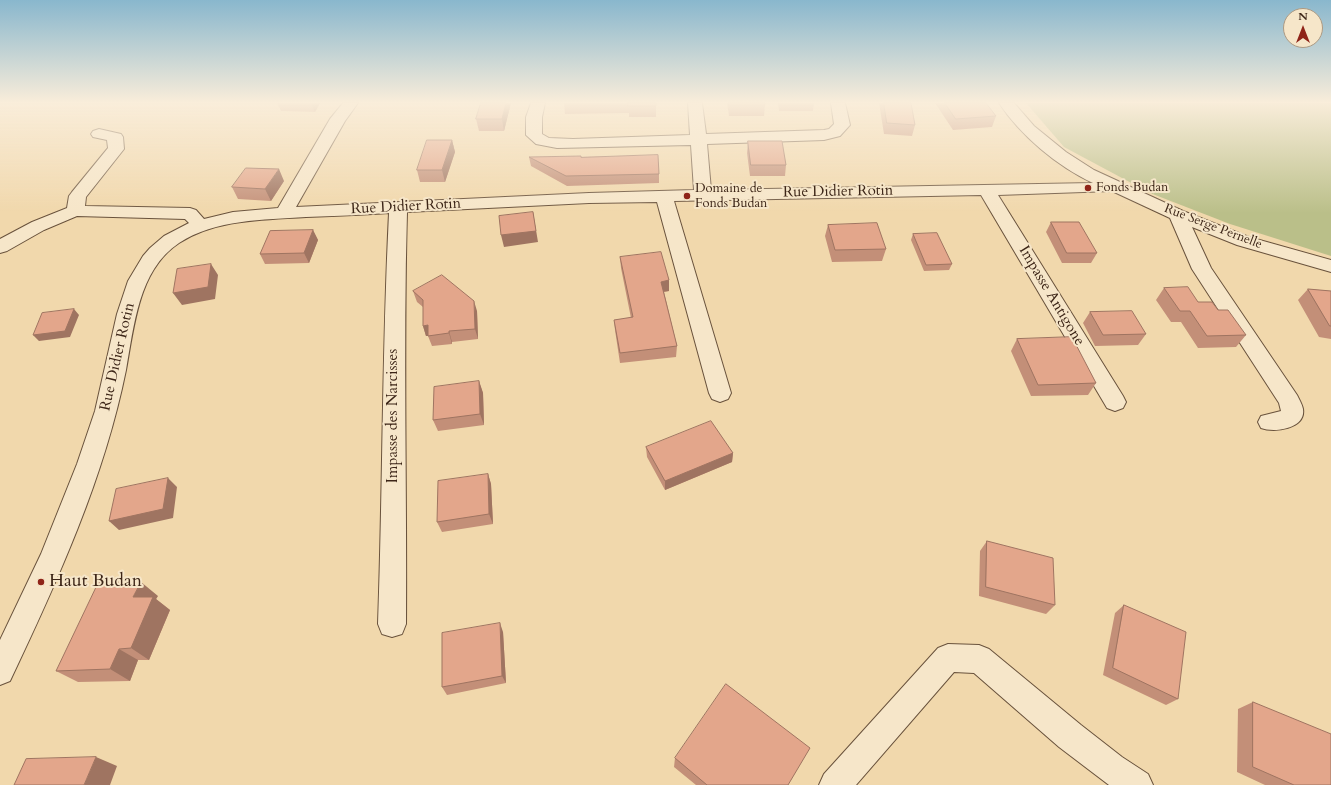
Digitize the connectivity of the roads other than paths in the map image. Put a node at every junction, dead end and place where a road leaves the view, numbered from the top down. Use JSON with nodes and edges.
{"nodes":[{"id":1,"x":697,"y":139,"type":"edge"},
{"id":2,"x":115,"y":140,"type":"edge"},
{"id":3,"x":326,"y":140,"type":"edge"},
{"id":4,"x":537,"y":140,"type":"edge"},
{"id":5,"x":681,"y":140,"type":"edge"},
{"id":6,"x":1041,"y":140,"type":"edge"},
{"id":7,"x":1115,"y":186,"type":"junction"},
{"id":8,"x":987,"y":190,"type":"junction"},
{"id":9,"x":702,"y":196,"type":"junction"},
{"id":10,"x":664,"y":197,"type":"junction"},
{"id":11,"x":398,"y":208,"type":"junction"},
{"id":12,"x":75,"y":211,"type":"junction"},
{"id":13,"x":284,"y":213,"type":"junction"},
{"id":14,"x":1177,"y":215,"type":"junction"},
{"id":15,"x":200,"y":225,"type":"junction"},
{"id":16,"x":0,"y":247,"type":"edge"},
{"id":17,"x":1331,"y":266,"type":"edge"},
{"id":18,"x":720,"y":393,"type":"dead end"},
{"id":19,"x":1115,"y":402,"type":"dead end"},
{"id":20,"x":1270,"y":422,"type":"dead end"},
{"id":21,"x":392,"y":624,"type":"dead end"},
{"id":22,"x":0,"y":671,"type":"edge"},
{"id":23,"x":835,"y":785,"type":"edge"},
{"id":24,"x":1137,"y":785,"type":"edge"}],
"edges":[{"from":1,"to":9,"type":"street"},
{"from":2,"to":12,"type":"street"},
{"from":3,"to":13,"type":"street"},
{"from":4,"to":5,"type":"street"},
{"from":6,"to":7,"type":"street","name":"Rue Serge Pernelle"},
{"from":7,"to":8,"type":"street","name":"Rue Didier Rotin"},
{"from":7,"to":14,"type":"street","name":"Rue Serge Pernelle"},
{"from":8,"to":9,"type":"street","name":"Rue Didier Rotin"},
{"from":8,"to":19,"type":"street","name":"Impasse Antigone"},
{"from":9,"to":10,"type":"street","name":"Rue Didier Rotin"},
{"from":10,"to":11,"type":"street","name":"Rue Didier Rotin"},
{"from":10,"to":18,"type":"street"},
{"from":11,"to":13,"type":"street","name":"Rue Didier Rotin"},
{"from":11,"to":21,"type":"street","name":"Impasse des Narcisses"},
{"from":12,"to":15,"type":"street"},
{"from":12,"to":16,"type":"street"},
{"from":13,"to":15,"type":"street","name":"Rue Didier Rotin"},
{"from":14,"to":17,"type":"street","name":"Rue Serge Pernelle"},
{"from":14,"to":20,"type":"street"},
{"from":15,"to":22,"type":"street","name":"Rue Didier Rotin"},
{"from":23,"to":24,"type":"street"}]}
